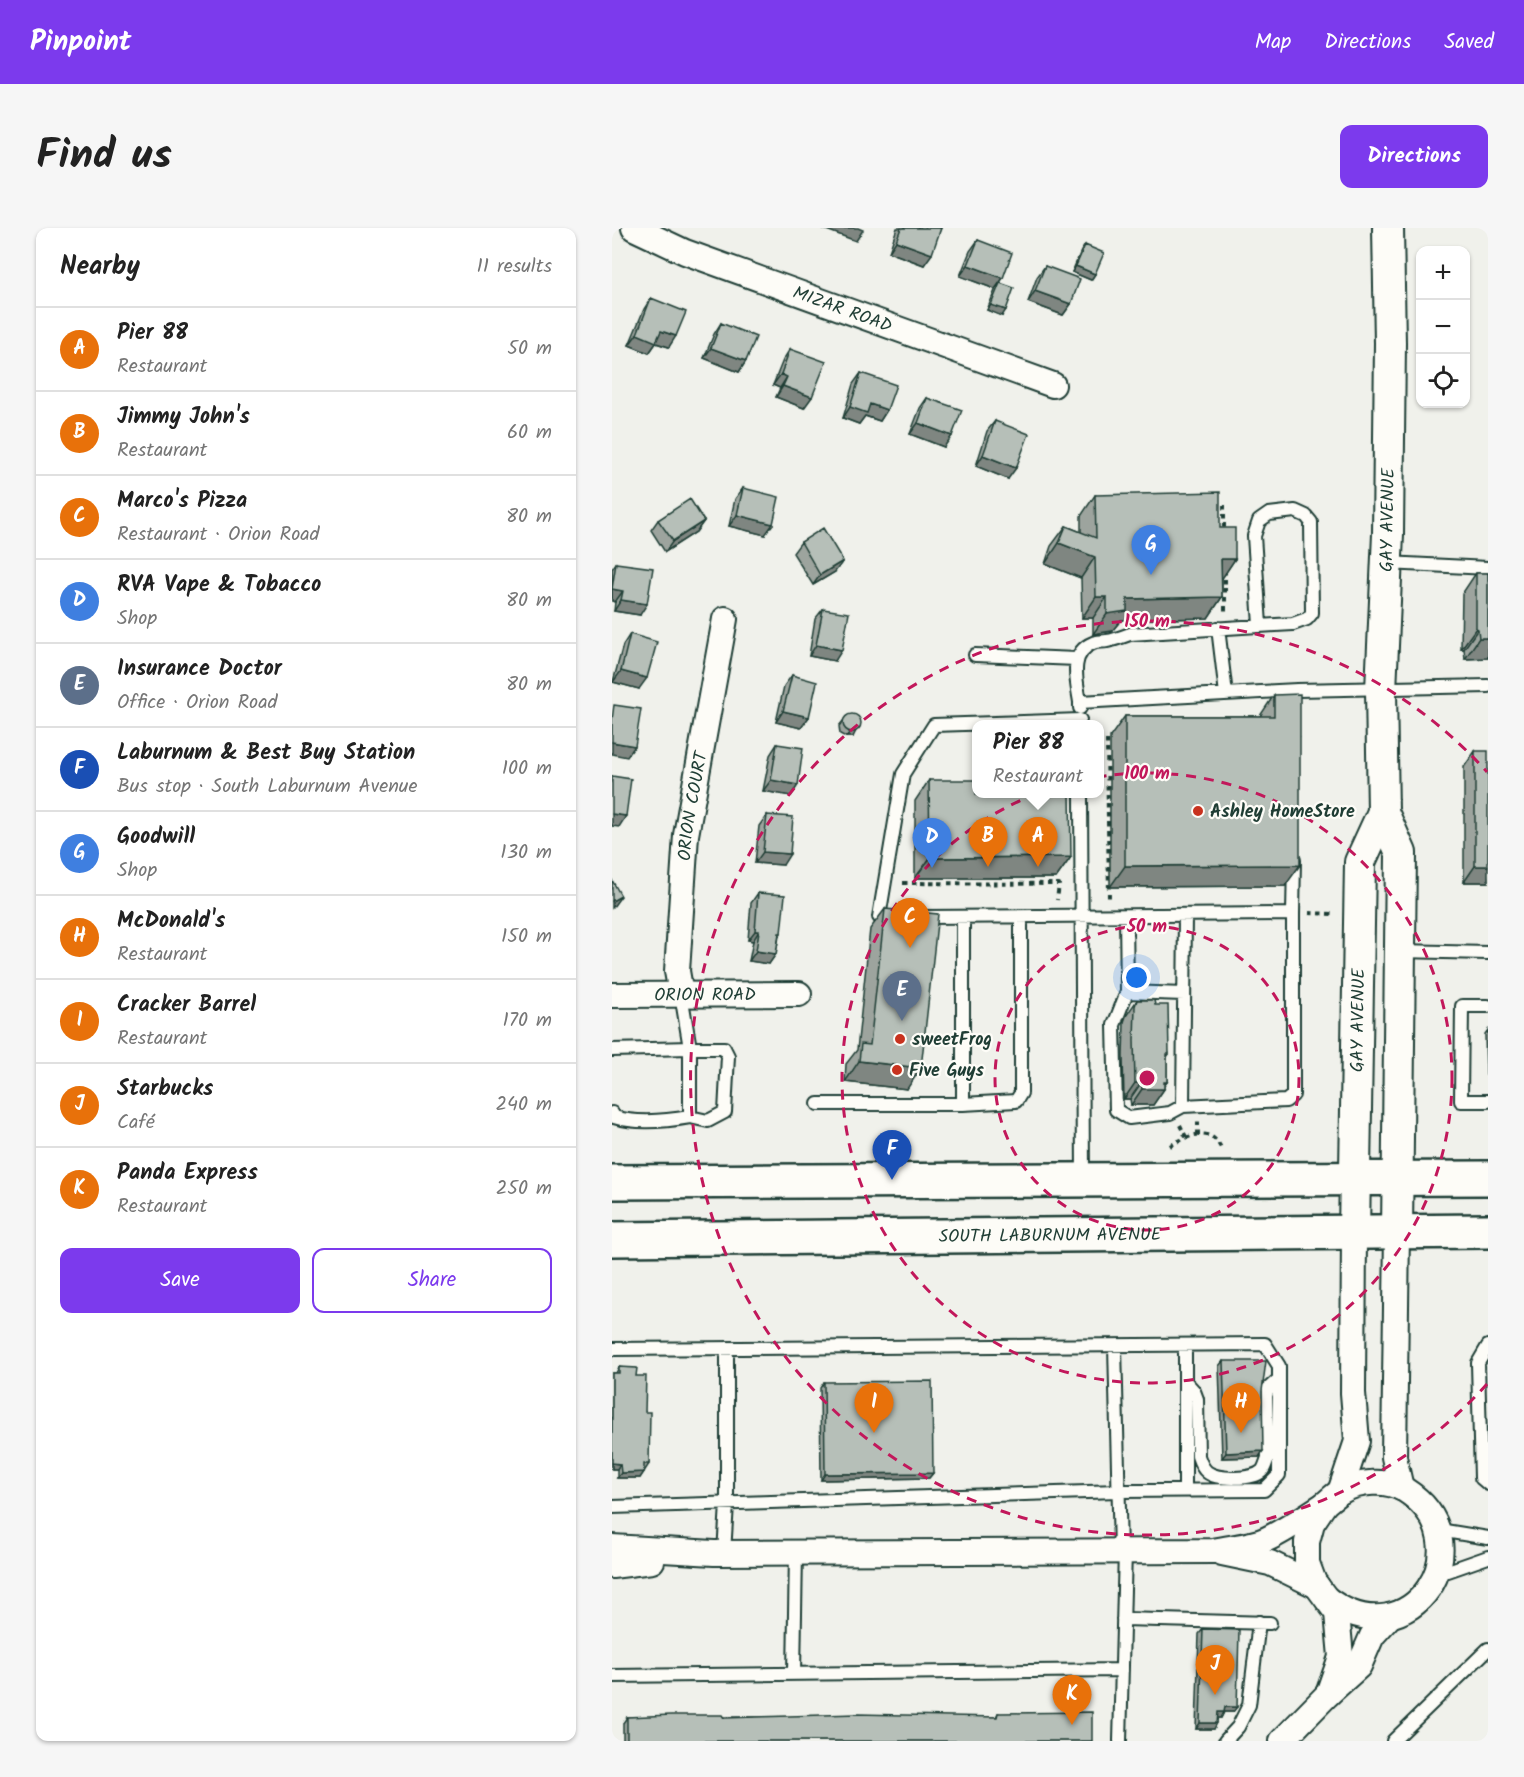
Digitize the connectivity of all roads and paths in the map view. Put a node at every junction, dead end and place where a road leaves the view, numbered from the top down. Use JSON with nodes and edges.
{"nodes":[{"id":1,"x":634,"y":228,"type":"edge"},
{"id":2,"x":1388,"y":228,"type":"edge"},
{"id":3,"x":1053,"y":385,"type":"dead end"},
{"id":4,"x":1224,"y":505,"type":"dead end"},
{"id":5,"x":1224,"y":539,"type":"edge"},
{"id":6,"x":1225,"y":561,"type":"edge"},
{"id":7,"x":1386,"y":562,"type":"junction"},
{"id":8,"x":1488,"y":568,"type":"edge"},
{"id":9,"x":1226,"y":618,"type":"dead end"},
{"id":10,"x":725,"y":619,"type":"dead end"},
{"id":11,"x":1260,"y":625,"type":"junction"},
{"id":12,"x":1218,"y":628,"type":"junction"},
{"id":13,"x":1080,"y":654,"type":"junction"},
{"id":14,"x":975,"y":655,"type":"dead end"},
{"id":15,"x":1488,"y":686,"type":"edge"},
{"id":16,"x":1381,"y":690,"type":"junction"},
{"id":17,"x":1226,"y":694,"type":"junction"},
{"id":18,"x":1080,"y":702,"type":"junction"},
{"id":19,"x":1080,"y":720,"type":"edge"},
{"id":20,"x":972,"y":724,"type":"edge"},
{"id":21,"x":1107,"y":740,"type":"dead end"},
{"id":22,"x":1081,"y":798,"type":"edge"},
{"id":23,"x":1383,"y":812,"type":"junction"},
{"id":24,"x":1295,"y":845,"type":"edge"},
{"id":25,"x":903,"y":883,"type":"dead end"},
{"id":26,"x":1109,"y":899,"type":"dead end"},
{"id":27,"x":1057,"y":900,"type":"dead end"},
{"id":28,"x":1309,"y":913,"type":"dead end"},
{"id":29,"x":1293,"y":914,"type":"junction"},
{"id":30,"x":1333,"y":914,"type":"dead end"},
{"id":31,"x":1126,"y":916,"type":"junction"},
{"id":32,"x":1185,"y":916,"type":"junction"},
{"id":33,"x":963,"y":917,"type":"junction"},
{"id":34,"x":1021,"y":917,"type":"junction"},
{"id":35,"x":1081,"y":917,"type":"junction"},
{"id":36,"x":1400,"y":951,"type":"junction"},
{"id":37,"x":1488,"y":953,"type":"edge"},
{"id":38,"x":1126,"y":992,"type":"junction"},
{"id":39,"x":681,"y":994,"type":"junction"},
{"id":40,"x":799,"y":994,"type":"dead end"},
{"id":41,"x":1184,"y":994,"type":"junction"},
{"id":42,"x":612,"y":995,"type":"edge"},
{"id":43,"x":1488,"y":1006,"type":"edge"},
{"id":44,"x":690,"y":1048,"type":"junction"},
{"id":45,"x":612,"y":1050,"type":"edge"},
{"id":46,"x":1488,"y":1101,"type":"edge"},
{"id":47,"x":818,"y":1104,"type":"dead end"},
{"id":48,"x":963,"y":1104,"type":"junction"},
{"id":49,"x":1183,"y":1106,"type":"junction"},
{"id":50,"x":612,"y":1113,"type":"edge"},
{"id":51,"x":690,"y":1117,"type":"junction"},
{"id":52,"x":1180,"y":1125,"type":"dead end"},
{"id":53,"x":1186,"y":1137,"type":"junction"},
{"id":54,"x":1170,"y":1146,"type":"dead end"},
{"id":55,"x":1221,"y":1148,"type":"dead end"},
{"id":56,"x":1354,"y":1178,"type":"junction"},
{"id":57,"x":1488,"y":1178,"type":"edge"},
{"id":58,"x":1083,"y":1179,"type":"junction"},
{"id":59,"x":1397,"y":1179,"type":"junction"},
{"id":60,"x":612,"y":1182,"type":"edge"},
{"id":61,"x":1488,"y":1231,"type":"edge"},
{"id":62,"x":1397,"y":1232,"type":"junction"},
{"id":63,"x":1354,"y":1233,"type":"junction"},
{"id":64,"x":612,"y":1239,"type":"edge"},
{"id":65,"x":1185,"y":1345,"type":"junction"},
{"id":66,"x":1115,"y":1346,"type":"junction"},
{"id":67,"x":1488,"y":1346,"type":"edge"},
{"id":68,"x":727,"y":1348,"type":"junction"},
{"id":69,"x":612,"y":1349,"type":"edge"},
{"id":70,"x":1279,"y":1379,"type":"junction"},
{"id":71,"x":1185,"y":1381,"type":"junction"},
{"id":72,"x":1488,"y":1484,"type":"edge"},
{"id":73,"x":1401,"y":1488,"type":"junction"},
{"id":74,"x":1118,"y":1491,"type":"junction"},
{"id":75,"x":1185,"y":1491,"type":"junction"},
{"id":76,"x":1332,"y":1499,"type":"junction"},
{"id":77,"x":727,"y":1504,"type":"junction"},
{"id":78,"x":612,"y":1507,"type":"edge"},
{"id":79,"x":1439,"y":1530,"type":"junction"},
{"id":80,"x":1488,"y":1538,"type":"edge"},
{"id":81,"x":612,"y":1547,"type":"edge"},
{"id":82,"x":1123,"y":1551,"type":"junction"},
{"id":83,"x":1214,"y":1551,"type":"junction"},
{"id":84,"x":719,"y":1553,"type":"junction"},
{"id":85,"x":795,"y":1553,"type":"junction"},
{"id":86,"x":1488,"y":1557,"type":"edge"},
{"id":87,"x":612,"y":1566,"type":"edge"},
{"id":88,"x":1438,"y":1572,"type":"junction"},
{"id":89,"x":1322,"y":1592,"type":"junction"},
{"id":90,"x":1390,"y":1616,"type":"junction"},
{"id":91,"x":1124,"y":1619,"type":"junction"},
{"id":92,"x":1488,"y":1649,"type":"edge"},
{"id":93,"x":1122,"y":1670,"type":"junction"},
{"id":94,"x":794,"y":1674,"type":"junction"},
{"id":95,"x":612,"y":1676,"type":"edge"},
{"id":96,"x":1328,"y":1694,"type":"junction"},
{"id":97,"x":1120,"y":1741,"type":"edge"},
{"id":98,"x":1225,"y":1741,"type":"edge"},
{"id":99,"x":1282,"y":1741,"type":"edge"},
{"id":100,"x":1393,"y":1741,"type":"edge"}],
"edges":[{"from":1,"to":3,"type":"street","name":"MIZAR ROAD"},
{"from":2,"to":7,"type":"street","name":"GAY AVENUE"},
{"from":4,"to":5,"type":"path"},
{"from":6,"to":9,"type":"path"},
{"from":7,"to":8,"type":"lane"},
{"from":7,"to":16,"type":"street","name":"GAY AVENUE"},
{"from":10,"to":39,"type":"street","name":"ORION COURT"},
{"from":11,"to":11,"type":"lane"},
{"from":11,"to":12,"type":"lane"},
{"from":12,"to":13,"type":"lane"},
{"from":12,"to":17,"type":"lane"},
{"from":13,"to":14,"type":"lane"},
{"from":13,"to":18,"type":"lane"},
{"from":15,"to":16,"type":"lane"},
{"from":16,"to":17,"type":"lane"},
{"from":16,"to":23,"type":"street","name":"GAY AVENUE"},
{"from":17,"to":18,"type":"lane"},
{"from":18,"to":19,"type":"lane"},
{"from":20,"to":33,"type":"lane"},
{"from":21,"to":26,"type":"path"},
{"from":22,"to":35,"type":"lane"},
{"from":23,"to":36,"type":"street","name":"GAY AVENUE"},
{"from":23,"to":56,"type":"street","name":"GAY AVENUE"},
{"from":24,"to":29,"type":"lane"},
{"from":25,"to":27,"type":"path"},
{"from":28,"to":30,"type":"path"},
{"from":29,"to":32,"type":"lane"},
{"from":29,"to":49,"type":"lane"},
{"from":31,"to":32,"type":"lane"},
{"from":31,"to":35,"type":"lane"},
{"from":31,"to":38,"type":"lane"},
{"from":32,"to":41,"type":"lane"},
{"from":33,"to":34,"type":"lane"},
{"from":33,"to":48,"type":"lane"},
{"from":34,"to":35,"type":"lane"},
{"from":34,"to":48,"type":"lane"},
{"from":35,"to":58,"type":"lane"},
{"from":36,"to":37,"type":"lane"},
{"from":36,"to":59,"type":"street","name":"GAY AVENUE"},
{"from":38,"to":41,"type":"lane"},
{"from":38,"to":49,"type":"lane"},
{"from":39,"to":40,"type":"street","name":"ORION ROAD"},
{"from":39,"to":42,"type":"street","name":"ORION ROAD"},
{"from":39,"to":44,"type":"lane"},
{"from":41,"to":49,"type":"lane"},
{"from":43,"to":46,"type":"lane"},
{"from":44,"to":45,"type":"lane"},
{"from":44,"to":51,"type":"lane"},
{"from":44,"to":51,"type":"lane"},
{"from":47,"to":48,"type":"lane"},
{"from":50,"to":51,"type":"lane"},
{"from":52,"to":53,"type":"path"},
{"from":53,"to":54,"type":"path"},
{"from":53,"to":55,"type":"path"},
{"from":56,"to":58,"type":"main road"},
{"from":56,"to":59,"type":"main road"},
{"from":56,"to":63,"type":"street","name":"GAY AVENUE"},
{"from":57,"to":59,"type":"main road"},
{"from":58,"to":60,"type":"main road"},
{"from":59,"to":62,"type":"street","name":"GAY AVENUE"},
{"from":61,"to":62,"type":"main road","name":"SOUTH LABURNUM AVENUE"},
{"from":62,"to":63,"type":"main road","name":"SOUTH LABURNUM AVENUE"},
{"from":62,"to":73,"type":"street"},
{"from":63,"to":64,"type":"main road","name":"SOUTH LABURNUM AVENUE"},
{"from":63,"to":76,"type":"street"},
{"from":65,"to":66,"type":"lane"},
{"from":65,"to":70,"type":"lane"},
{"from":65,"to":71,"type":"lane"},
{"from":66,"to":68,"type":"lane"},
{"from":66,"to":74,"type":"lane"},
{"from":67,"to":72,"type":"lane"},
{"from":68,"to":69,"type":"lane"},
{"from":68,"to":77,"type":"lane"},
{"from":70,"to":71,"type":"lane"},
{"from":70,"to":75,"type":"lane"},
{"from":71,"to":75,"type":"lane"},
{"from":73,"to":76,"type":"street"},
{"from":73,"to":79,"type":"street"},
{"from":74,"to":75,"type":"lane"},
{"from":74,"to":77,"type":"lane"},
{"from":74,"to":82,"type":"lane"},
{"from":76,"to":83,"type":"street"},
{"from":76,"to":89,"type":"street"},
{"from":77,"to":78,"type":"lane"},
{"from":77,"to":84,"type":"lane"},
{"from":79,"to":80,"type":"lane"},
{"from":79,"to":88,"type":"street"},
{"from":81,"to":84,"type":"street"},
{"from":82,"to":83,"type":"street"},
{"from":82,"to":85,"type":"street"},
{"from":82,"to":91,"type":"lane"},
{"from":83,"to":89,"type":"street"},
{"from":84,"to":85,"type":"street"},
{"from":84,"to":87,"type":"street"},
{"from":85,"to":94,"type":"lane"},
{"from":86,"to":88,"type":"lane"},
{"from":88,"to":90,"type":"street"},
{"from":89,"to":90,"type":"street"},
{"from":89,"to":96,"type":"street"},
{"from":90,"to":96,"type":"street"},
{"from":91,"to":93,"type":"lane"},
{"from":91,"to":98,"type":"lane"},
{"from":92,"to":100,"type":"lane"},
{"from":93,"to":94,"type":"lane"},
{"from":93,"to":97,"type":"lane"},
{"from":94,"to":95,"type":"lane"},
{"from":96,"to":99,"type":"street"}]}
